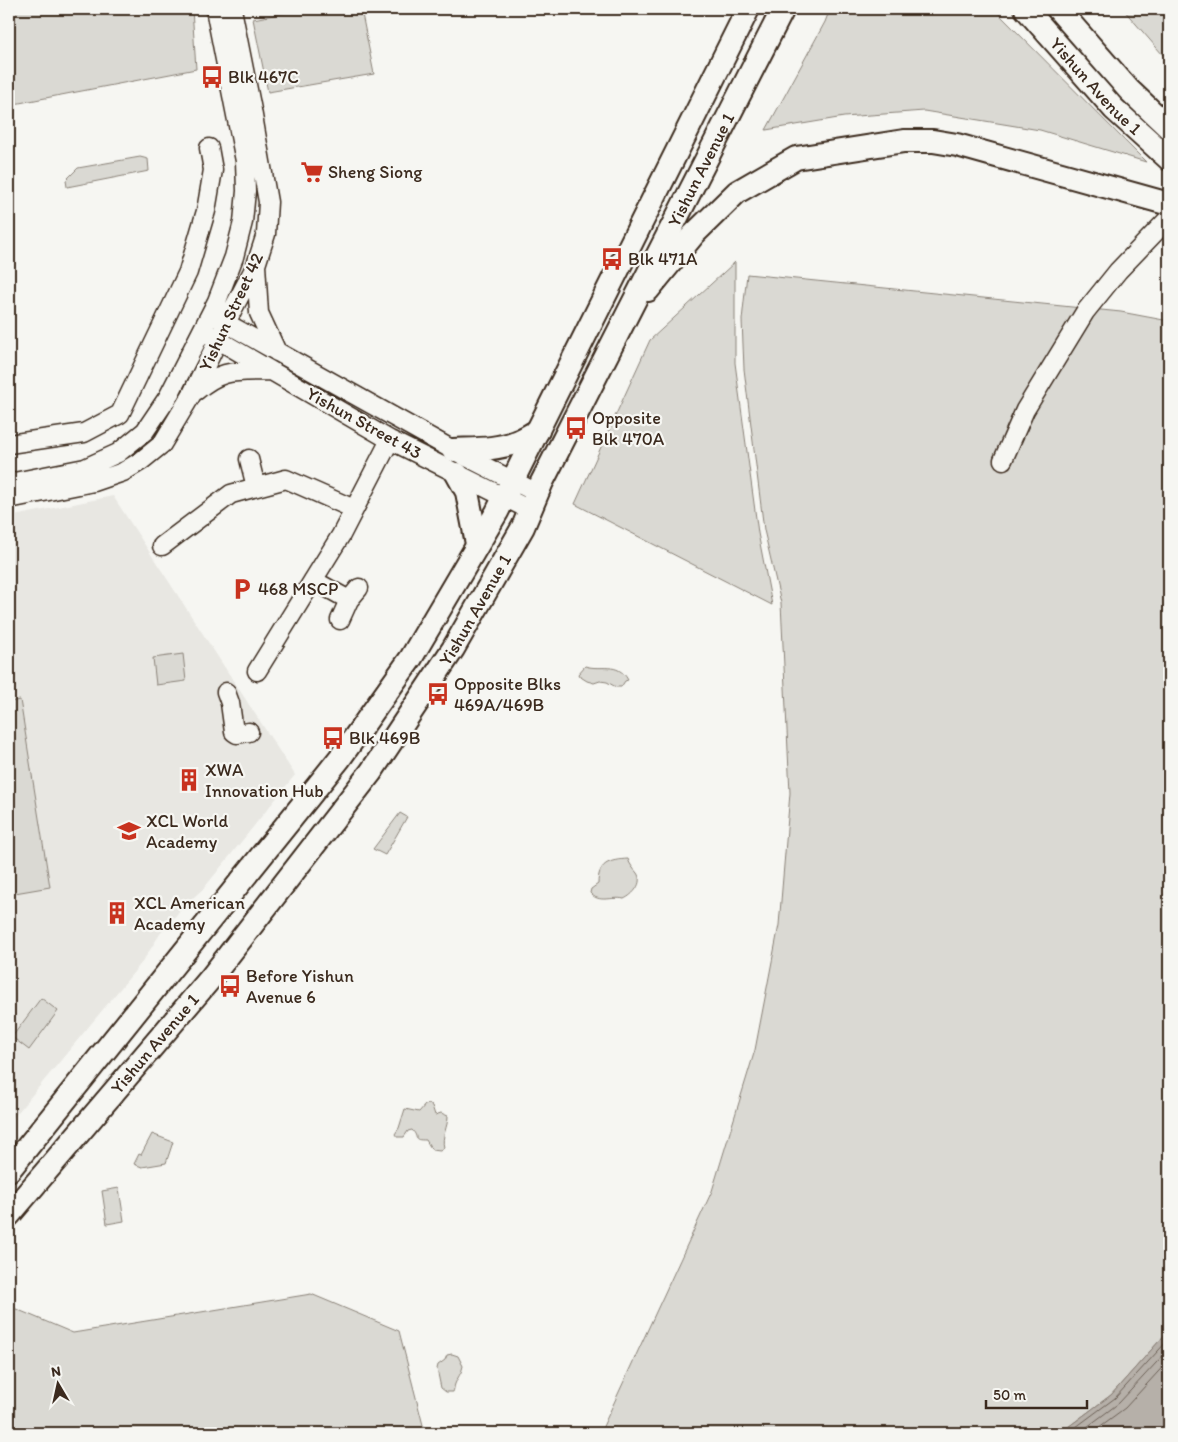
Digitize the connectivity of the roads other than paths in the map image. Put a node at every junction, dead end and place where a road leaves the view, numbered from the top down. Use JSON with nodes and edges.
{"nodes":[{"id":1,"x":216,"y":9,"type":"edge"},
{"id":2,"x":232,"y":9,"type":"edge"},
{"id":3,"x":748,"y":9,"type":"edge"},
{"id":4,"x":783,"y":9,"type":"edge"},
{"id":5,"x":1026,"y":9,"type":"edge"},
{"id":6,"x":1058,"y":9,"type":"edge"},
{"id":7,"x":1132,"y":94,"type":"junction"},
{"id":8,"x":1114,"y":109,"type":"junction"},
{"id":9,"x":1169,"y":128,"type":"edge"},
{"id":10,"x":209,"y":148,"type":"dead end"},
{"id":11,"x":1169,"y":158,"type":"edge"},
{"id":12,"x":1169,"y":204,"type":"edge"},
{"id":13,"x":1169,"y":218,"type":"edge"},
{"id":14,"x":256,"y":265,"type":"junction"},
{"id":15,"x":628,"y":311,"type":"junction"},
{"id":16,"x":210,"y":314,"type":"junction"},
{"id":17,"x":226,"y":323,"type":"junction"},
{"id":18,"x":202,"y":330,"type":"junction"},
{"id":19,"x":219,"y":340,"type":"junction"},
{"id":20,"x":277,"y":352,"type":"junction"},
{"id":21,"x":272,"y":371,"type":"junction"},
{"id":22,"x":192,"y":394,"type":"junction"},
{"id":23,"x":538,"y":431,"type":"junction"},
{"id":24,"x":390,"y":440,"type":"junction"},
{"id":25,"x":9,"y":444,"type":"edge"},
{"id":26,"x":453,"y":450,"type":"junction"},
{"id":27,"x":248,"y":459,"type":"dead end"},
{"id":28,"x":1003,"y":460,"type":"dead end"},
{"id":29,"x":457,"y":474,"type":"junction"},
{"id":30,"x":9,"y":483,"type":"edge"},
{"id":31,"x":256,"y":487,"type":"junction"},
{"id":32,"x":508,"y":490,"type":"junction"},
{"id":33,"x":9,"y":499,"type":"edge"},
{"id":34,"x":533,"y":502,"type":"junction"},
{"id":35,"x":354,"y":509,"type":"junction"},
{"id":36,"x":477,"y":544,"type":"junction"},
{"id":37,"x":162,"y":546,"type":"dead end"},
{"id":38,"x":313,"y":580,"type":"junction"},
{"id":39,"x":340,"y":620,"type":"dead end"},
{"id":40,"x":257,"y":671,"type":"dead end"},
{"id":41,"x":226,"y":692,"type":"dead end"},
{"id":42,"x":249,"y":732,"type":"dead end"},
{"id":43,"x":12,"y":1164,"type":"edge"},
{"id":44,"x":9,"y":1215,"type":"edge"}],
"edges":[{"from":1,"to":16,"type":"street","name":"Yishun Street 42"},
{"from":2,"to":14,"type":"street","name":"Yishun Street 42"},
{"from":3,"to":23,"type":"main road","name":"Yishun Avenue 1"},
{"from":4,"to":15,"type":"main road","name":"Yishun Avenue 1"},
{"from":5,"to":8,"type":"main road","name":"Yishun Avenue 1"},
{"from":6,"to":7,"type":"main road","name":"Yishun Avenue 1"},
{"from":7,"to":8,"type":"main road"},
{"from":7,"to":9,"type":"main road","name":"Yishun Avenue 1"},
{"from":8,"to":11,"type":"main road","name":"Yishun Avenue 1"},
{"from":10,"to":25,"type":"street"},
{"from":12,"to":15,"type":"main road"},
{"from":13,"to":28,"type":"street"},
{"from":14,"to":17,"type":"street","name":"Yishun Street 42"},
{"from":14,"to":20,"type":"street"},
{"from":15,"to":34,"type":"main road","name":"Yishun Avenue 1"},
{"from":16,"to":17,"type":"street","name":"Yishun Street 43"},
{"from":16,"to":18,"type":"street","name":"Yishun Street 42"},
{"from":17,"to":19,"type":"street","name":"Yishun Street 42"},
{"from":17,"to":20,"type":"street","name":"Yishun Street 43"},
{"from":18,"to":19,"type":"street","name":"Yishun Street 43"},
{"from":18,"to":30,"type":"street","name":"Yishun Street 42"},
{"from":19,"to":21,"type":"street","name":"Yishun Street 43"},
{"from":19,"to":22,"type":"street","name":"Yishun Street 42"},
{"from":20,"to":26,"type":"street","name":"Yishun Street 43"},
{"from":21,"to":22,"type":"street"},
{"from":21,"to":24,"type":"street","name":"Yishun Street 43"},
{"from":22,"to":33,"type":"street","name":"Yishun Street 42"},
{"from":23,"to":26,"type":"main road"},
{"from":23,"to":32,"type":"main road","name":"Yishun Avenue 1"},
{"from":24,"to":29,"type":"street","name":"Yishun Street 43"},
{"from":24,"to":35,"type":"street"},
{"from":26,"to":32,"type":"street","name":"Yishun Street 43"},
{"from":27,"to":31,"type":"street"},
{"from":29,"to":32,"type":"street","name":"Yishun Street 43"},
{"from":29,"to":36,"type":"main road"},
{"from":31,"to":35,"type":"street"},
{"from":31,"to":37,"type":"street"},
{"from":32,"to":34,"type":"street","name":"Yishun Street 43"},
{"from":32,"to":36,"type":"main road","name":"Yishun Avenue 1"},
{"from":34,"to":44,"type":"main road","name":"Yishun Avenue 1"},
{"from":35,"to":38,"type":"street"},
{"from":36,"to":43,"type":"main road","name":"Yishun Avenue 1"},
{"from":38,"to":39,"type":"street"},
{"from":38,"to":40,"type":"street"},
{"from":41,"to":42,"type":"street"}]}
